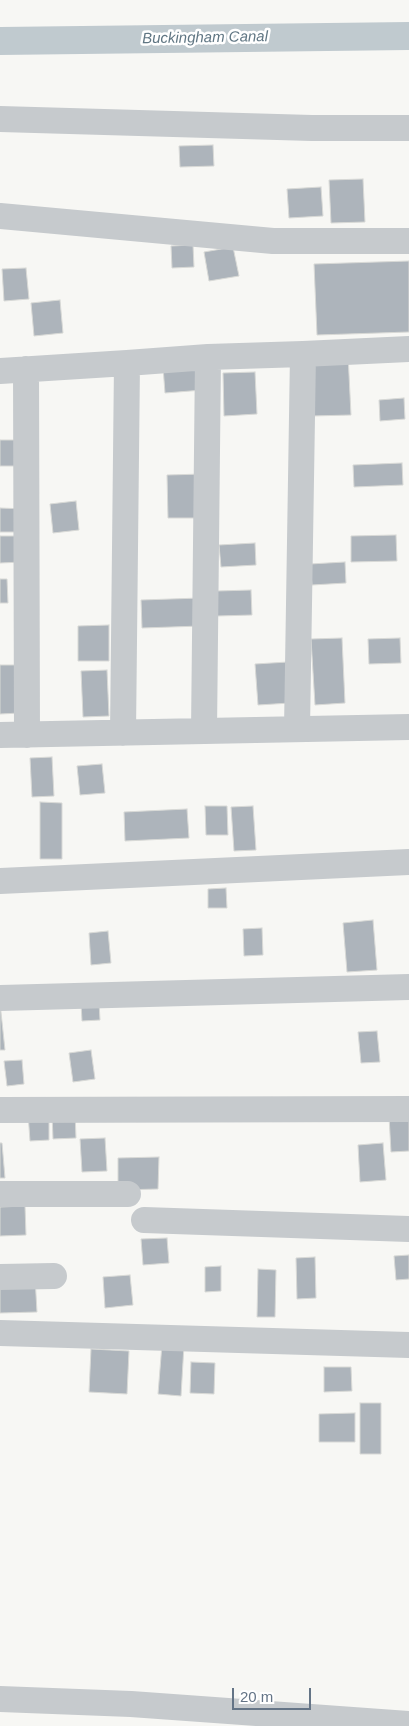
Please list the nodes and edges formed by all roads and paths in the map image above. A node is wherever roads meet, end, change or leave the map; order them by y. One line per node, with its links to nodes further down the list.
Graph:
1 (0, 119): 2 (street)
2 (409, 128)
3 (0, 216): 4 (street)
4 (409, 241)
5 (409, 348): 6 (street)
6 (303, 354): 7 (street); 12 (street)
7 (208, 357): 8 (street); 13 (street)
8 (127, 364): 9 (street); 14 (street)
9 (26, 369): 10 (street); 15 (street)
10 (0, 370)
11 (409, 727): 12 (street)
12 (297, 729): 13 (street)
13 (204, 731): 14 (street)
14 (123, 733): 15 (street)
15 (27, 734): 16 (street)
16 (0, 735)
17 (409, 862): 18 (street)
18 (0, 880)
19 (409, 987): 20 (street)
20 (0, 998)
21 (409, 1109): 22 (street)
22 (0, 1110)
23 (0, 1194): 24 (street)
24 (128, 1194)
25 (144, 1220): 26 (street)
26 (409, 1229)
27 (54, 1276): 28 (street)
28 (0, 1277)
29 (0, 1333): 30 (street)
30 (409, 1345)
31 (0, 1700): 32 (street)
32 (131, 1715): 33 (street)
33 (409, 1724)

